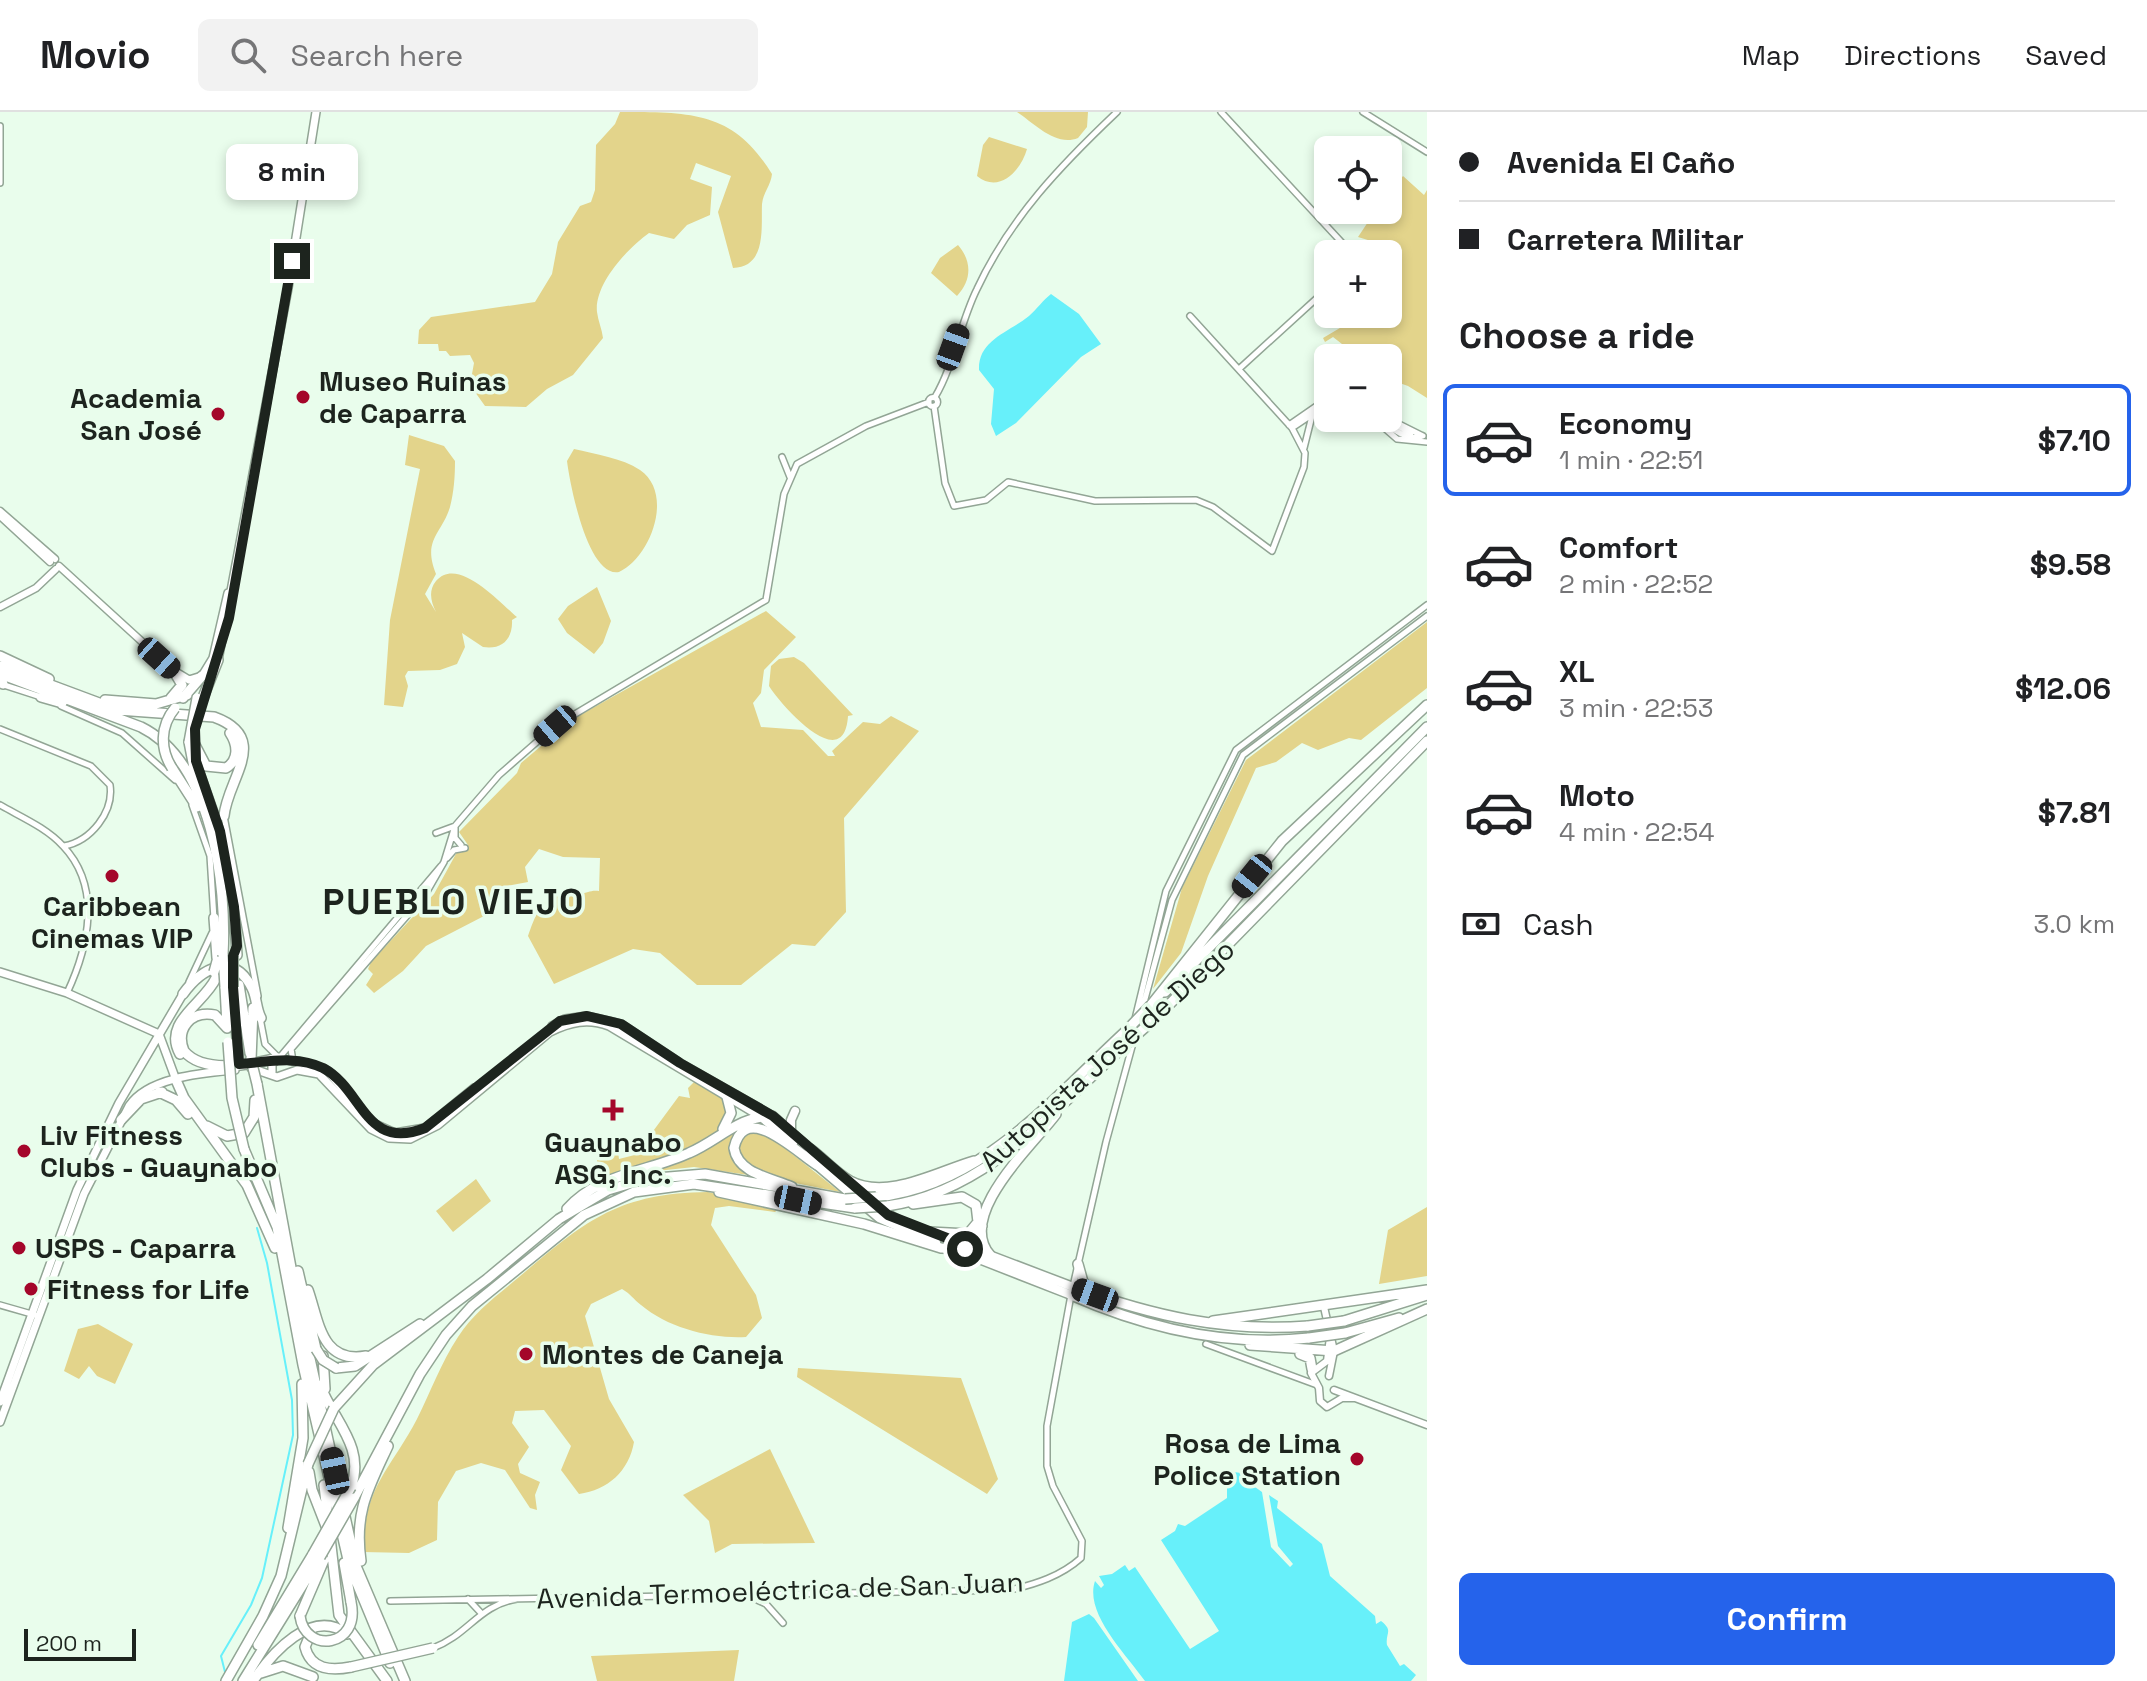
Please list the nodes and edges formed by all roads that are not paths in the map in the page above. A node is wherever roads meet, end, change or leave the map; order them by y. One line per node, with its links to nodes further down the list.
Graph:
1 (316, 112): 27 (main road)
2 (1117, 112): 12 (street)
3 (1221, 112): 8 (street)
4 (1363, 112): 6 (street)
5 (0, 126): 7 (street)
6 (1427, 152)
7 (0, 183)
8 (1339, 240)
9 (1314, 301): 11 (street)
10 (1190, 316): 11 (street)
11 (1239, 369): 15 (street)
12 (932, 400): 19 (street); 21 (street)
13 (1314, 410): 15 (street)
14 (1314, 412): 15 (street); 19 (street)
15 (1291, 426): 19 (street)
16 (1389, 432): 18 (street)
17 (1402, 432): 18 (street)
18 (1426, 438)
19 (1304, 449)
20 (782, 457): 21 (street)
21 (790, 478): 47 (street)
22 (0, 514): 23 (main road)
23 (54, 564): 24 (main road); 29 (main road)
24 (0, 605)
25 (1427, 605): 66 (street)
26 (1427, 616): 66 (street)
27 (216, 659): 30 (main road); 34 (highway)
28 (1, 660): 31 (highway); 32 (highway)
29 (173, 670): 30 (main road); 35 (highway)
30 (202, 676): 34 (highway)
31 (4, 679): 32 (highway); 33 (street); 37 (highway)
32 (71, 693): 35 (highway); 38 (highway)
33 (41, 697): 39 (highway); 53 (street)
34 (195, 698): 35 (highway); 44 (highway, bridge); 53 (highway, bridge)
35 (156, 704)
36 (1427, 705): 61 (highway, Autopista José de Diego)
37 (111, 715): 38 (highway); 39 (highway)
38 (201, 719): 42 (highway); 44 (highway)
39 (134, 724): 56 (highway)
40 (1427, 727): 61 (highway, Autopista José de Diego)
41 (0, 729): 50 (street)
42 (239, 737): 46 (highway); 48 (highway)
43 (1427, 741): 73 (highway, Autopista José de Diego, bridge)
44 (192, 743): 48 (highway); 56 (highway)
45 (0, 805): 51 (street)
46 (224, 816): 58 (street)
47 (455, 826): 49 (street); 54 (street); 54 (street)
48 (220, 831): 56 (highway)
49 (436, 833)
50 (75, 844): 51 (street); 52 (street)
51 (63, 846): 52 (street)
52 (70, 854): 59 (street)
53 (210, 856): 55 (street)
54 (444, 862): 65 (street); 67 (street)
55 (214, 918): 56 (highway); 60 (street)
56 (229, 955): 58 (highway, bridge); 69 (highway, bridge)
57 (0, 972): 59 (main road)
58 (238, 984): 60 (highway); 62 (highway); 63 (highway); 68 (highway); 76 (highway, bridge)
59 (67, 993): 64 (main road)
60 (183, 994): 64 (main road)
61 (1151, 1005): 85 (highway, Autopista José de Diego, bridge)
62 (261, 1018): 65 (street)
63 (227, 1028): 68 (highway); 99 (highway, bridge)
64 (159, 1034): 71 (main road); 106 (main road)
65 (279, 1058): 67 (main road); 68 (highway); 70 (main road)
66 (1128, 1059): 98 (street)
67 (293, 1062): 79 (main road)
68 (239, 1064)
69 (226, 1071): 70 (main road); 71 (main road)
70 (272, 1075): 74 (main road)
71 (176, 1080): 75 (highway); 81 (main road)
72 (159, 1092): 75 (highway); 81 (highway); 87 (highway)
73 (1071, 1095): 90 (highway, Autopista José de Diego); 92 (highway)
74 (727, 1097): 80 (main road); 83 (highway)
75 (184, 1098): 77 (highway)
76 (258, 1108): 77 (highway); 94 (highway)
77 (193, 1111): 87 (highway)
78 (795, 1111): 82 (highway)
79 (773, 1116): 80 (highway); 82 (highway)
80 (761, 1117): 83 (highway); 86 (highway)
81 (121, 1120): 106 (main road)
82 (792, 1133): 84 (highway)
83 (715, 1137): 91 (highway)
84 (810, 1149): 85 (highway); 93 (highway)
85 (985, 1158): 89 (highway, Autopista José de Diego, bridge)
86 (817, 1165): 89 (highway); 96 (highway)
87 (237, 1170): 99 (highway)
88 (680, 1185): 90 (highway, Autopista José de Diego, bridge); 96 (highway); 115 (highway, Autopista José de Diego)
89 (802, 1192): 91 (highway, Autopista José de Diego)
90 (901, 1204): 93 (highway)
91 (559, 1219): 107 (highway, Autopista José de Diego)
92 (982, 1226): 95 (highway); 97 (highway)
93 (930, 1232): 95 (highway)
94 (287, 1238): 112 (highway, bridge); 120 (highway); 132 (highway)
95 (970, 1247): 96 (highway); 97 (highway)
96 (949, 1248): 100 (highway)
97 (990, 1255): 100 (highway)
98 (1078, 1264): 100 (street); 102 (highway)
99 (288, 1288): 113 (highway)
100 (1072, 1291): 102 (highway); 109 (highway); 133 (street, Avenida Termoeléctrica de San Juan)
101 (1427, 1293): 104 (highway); 108 (highway, bridge)
102 (1095, 1295): 108 (highway)
103 (0, 1305): 106 (street)
104 (1324, 1307): 108 (highway); 111 (main road)
105 (1427, 1309): 109 (highway, bridge); 111 (highway)
106 (36, 1315): 123 (main road); 124 (main road)
107 (438, 1317): 112 (highway); 127 (highway, Autopista José de Diego, bridge)
108 (1192, 1323)
109 (1209, 1340): 110 (highway); 117 (street)
110 (1278, 1349): 111 (highway); 114 (highway)
111 (1331, 1352): 114 (main road); 116 (main road)
112 (373, 1355): 120 (highway)
113 (303, 1365): 126 (highway); 130 (highway)
114 (1315, 1369): 116 (main road); 117 (street); 118 (main road)
115 (420, 1374): 131 (highway, Autopista José de Diego, bridge); 132 (highway)
116 (1329, 1376): 119 (main road)
117 (1294, 1377): 118 (street)
118 (1317, 1385): 122 (main road)
119 (1334, 1390): 121 (main road); 122 (main road)
120 (324, 1397): 131 (highway, bridge)
121 (1355, 1398): 122 (main road); 125 (main road)
122 (1337, 1400)
123 (0, 1402)
124 (0, 1422)
125 (1427, 1425)
126 (323, 1456): 128 (highway); 129 (highway)
127 (308, 1464): 128 (highway); 130 (highway, Autopista José de Diego)
128 (332, 1540): 140 (highway)
129 (345, 1548): 131 (highway, bridge); 146 (highway)
130 (288, 1552): 145 (highway, Autopista José de Diego)
131 (319, 1557): 144 (highway, Autopista José de Diego)
132 (364, 1588): 146 (highway)
133 (742, 1594): 134 (street, Avenida Termoeléctrica de San Juan); 138 (street)
134 (526, 1597): 135 (street, Avenida Termoeléctrica de San Juan); 137 (street)
135 (468, 1599): 136 (street, Avenida Termoeléctrica de San Juan); 137 (street)
136 (390, 1601)
137 (481, 1613): 142 (street)
138 (783, 1623)
139 (330, 1625): 140 (highway); 141 (highway); 142 (highway, bridge)
140 (355, 1641): 143 (highway)
141 (289, 1643): 144 (highway); 144 (highway)
142 (433, 1648)
143 (383, 1678)
144 (248, 1680)
145 (226, 1681)
146 (402, 1681)

